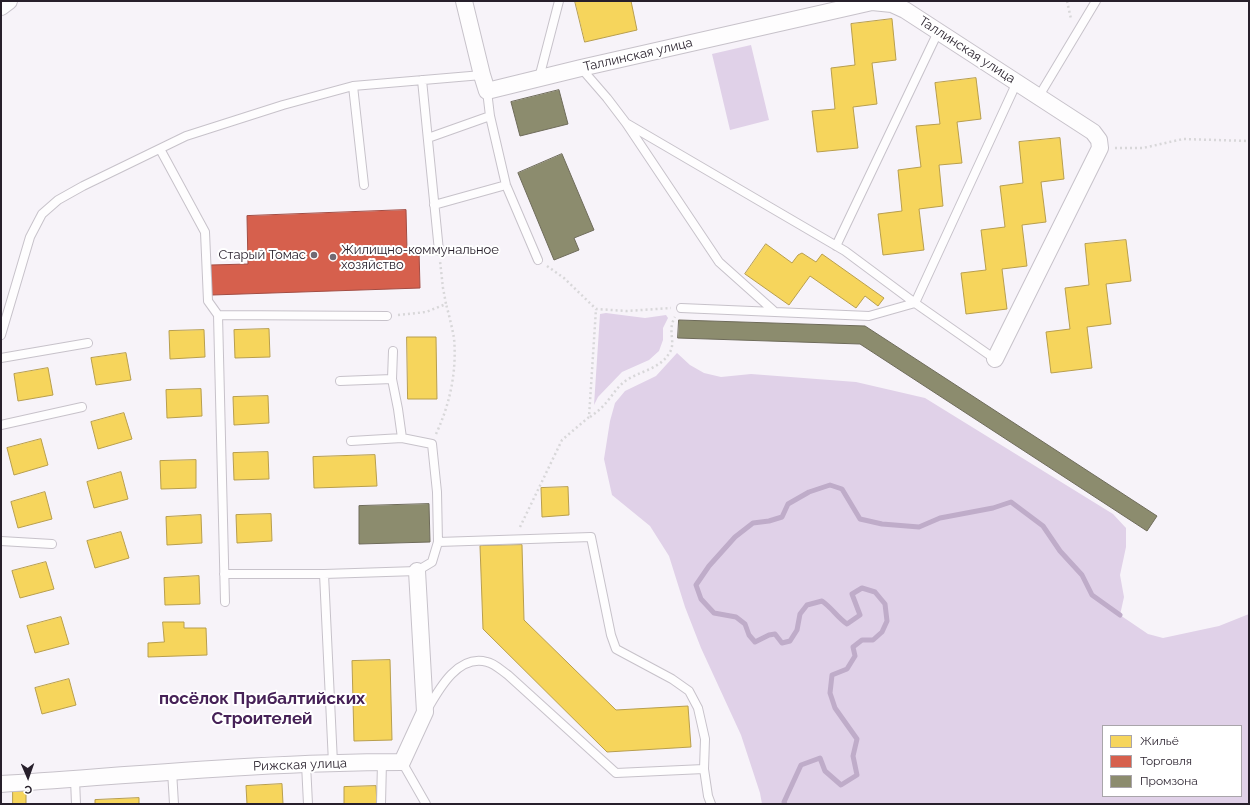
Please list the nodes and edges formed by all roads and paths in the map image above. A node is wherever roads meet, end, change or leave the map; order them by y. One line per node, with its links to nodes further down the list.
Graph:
1 (9, 1): 5 (street)
2 (464, 1): 8 (street)
3 (559, 1): 9 (lane)
4 (1096, 1): 14 (lane)
5 (1, 7)
6 (938, 32): 7 (street, Таллинская улица); 11 (street, Таллинская улица); 24 (lane)
7 (581, 68): 9 (street, Таллинская улица); 16 (lane)
8 (482, 75): 10 (lane); 13 (street)
9 (539, 78): 13 (street, Таллинская улица)
10 (422, 80): 12 (lane); 17 (lane)
11 (1017, 82): 14 (street, Таллинская улица); 27 (lane)
12 (353, 86): 20 (lane); 21 (lane)
13 (487, 91): 15 (lane)
14 (1039, 96): 19 (street, Таллинская улица)
15 (490, 116): 17 (lane); 22 (lane)
16 (626, 123): 24 (lane); 31 (lane)
17 (428, 138): 23 (lane)
18 (1249, 141): 19 (path)
19 (1100, 148): 38 (street)
20 (160, 149): 32 (lane); 34 (lane)
21 (364, 185)
22 (506, 185): 23 (lane); 26 (lane)
23 (434, 205): 25 (lane)
24 (836, 246): 27 (lane)
25 (439, 251): 28 (path)
26 (538, 260): 30 (path)
27 (915, 303): 31 (lane); 38 (lane)
28 (446, 304): 33 (path); 46 (path)
29 (681, 308): 30 (path); 31 (lane); 42 (path)
30 (596, 309): 42 (path)
31 (775, 312)
32 (218, 315): 33 (lane); 52 (lane)
33 (388, 316)
34 (1, 335)
35 (88, 343): 37 (lane)
36 (393, 351): 39 (lane)
37 (1, 358)
38 (996, 359)
39 (392, 379): 40 (lane); 44 (lane)
40 (340, 381)
41 (82, 407): 43 (lane)
42 (590, 417): 47 (path)
43 (1, 425)
44 (402, 438): 45 (lane); 46 (lane)
45 (351, 441)
46 (432, 444): 49 (lane)
47 (514, 539): 49 (lane); 60 (lane)
48 (1, 541): 50 (lane)
49 (438, 542): 51 (lane)
50 (52, 544)
51 (417, 570): 53 (lane); 55 (street)
52 (224, 574): 53 (lane); 54 (lane)
53 (324, 574): 58 (lane)
54 (225, 602)
55 (425, 712): 57 (street); 60 (lane)
56 (382, 762): 57 (street, Рижская улица); 58 (street, Рижская улица); 67 (lane)
57 (402, 762): 68 (lane)
58 (332, 763): 59 (street, Рижская улица)
59 (306, 764): 61 (street, Рижская улица); 66 (lane)
60 (704, 769): 69 (lane)
61 (172, 771): 62 (street, Рижская улица); 65 (lane)
62 (75, 779): 63 (street, Рижская улица); 64 (lane)
63 (1, 784)
64 (76, 804)
65 (174, 804)
66 (308, 804)
67 (381, 804)
68 (426, 804)
69 (711, 804)

